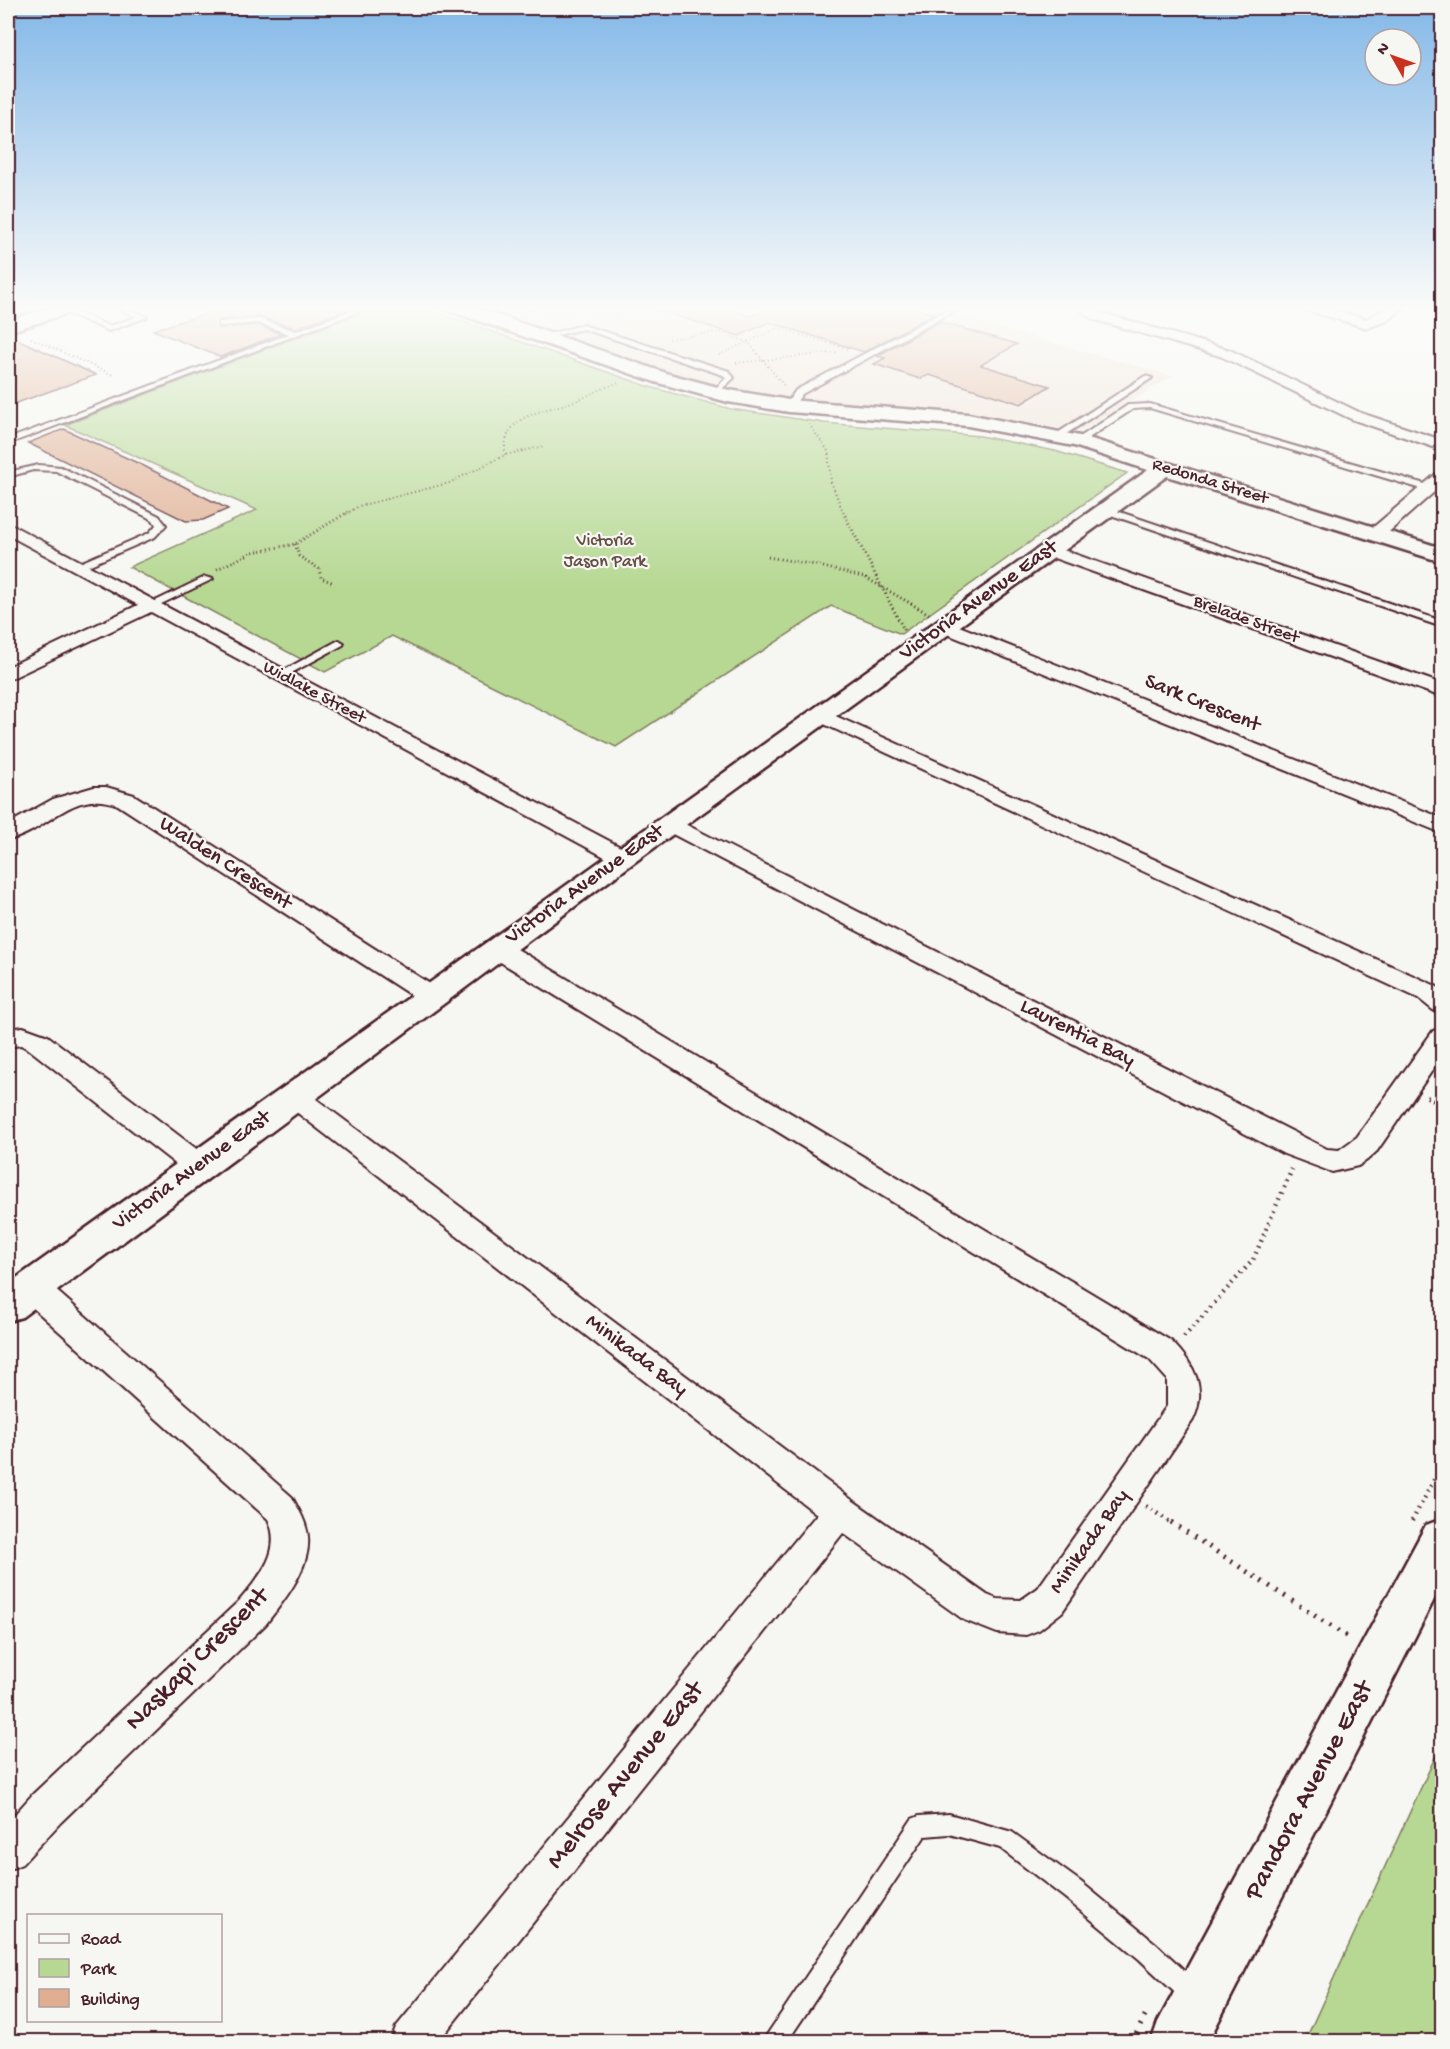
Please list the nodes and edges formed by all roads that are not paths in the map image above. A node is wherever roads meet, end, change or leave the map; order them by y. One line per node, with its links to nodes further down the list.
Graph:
1 (118, 401): 7 (lane)
2 (803, 401): 5 (street, Redonda Street)
3 (1113, 401): 5 (lane)
4 (1324, 401): 8 (street)
5 (1057, 436): 6 (street, Redonda Street)
6 (1078, 441): 9 (street, Redonda Street); 12 (lane)
7 (8, 442)
8 (1443, 445)
9 (1164, 468): 13 (street, Victoria Avenue East); 15 (street, Redonda Street)
10 (8, 475): 18 (lane)
11 (1443, 477): 12 (street)
12 (1436, 490): 15 (street)
13 (1105, 510): 16 (street, Victoria Avenue East); 22 (lane)
14 (8, 528): 18 (street, Widlake Street)
15 (1376, 534): 17 (street, Redonda Street)
16 (1049, 550): 21 (street, Victoria Avenue East); 26 (street, Brelade Street)
17 (1443, 555)
18 (78, 567): 20 (street, Widlake Street)
19 (208, 579): 20 (lane)
20 (150, 606): 24 (street); 25 (street, Widlake Street)
21 (938, 620): 27 (street, Victoria Avenue East); 29 (street, Sark Crescent)
22 (1443, 624)
23 (339, 643): 25 (lane)
24 (8, 674)
25 (280, 675): 31 (street, Widlake Street)
26 (1443, 691)
27 (820, 715): 28 (street, Victoria Avenue East); 34 (street)
28 (669, 823): 31 (street, Victoria Avenue East); 35 (street, Laurentia Bay)
29 (1443, 826)
30 (8, 833): 33 (street, Walden Crescent)
31 (622, 857): 32 (street, Victoria Avenue East)
32 (498, 949): 33 (street, Victoria Avenue East); 40 (street, Minikada Bay)
33 (432, 997): 37 (street, Victoria Avenue East)
34 (1443, 1004)
35 (1443, 1037)
36 (8, 1038): 38 (street)
37 (295, 1097): 38 (street, Victoria Avenue East); 40 (street, Minikada Bay)
38 (197, 1165): 39 (street, Victoria Avenue East)
39 (20, 1297): 42 (street, Naskapi Crescent)
40 (840, 1511): 44 (street, Melrose Avenue East)
41 (1443, 1540): 43 (street, Pandora Avenue East)
42 (8, 1850)
43 (1188, 2021): 45 (lane)
44 (411, 2042)
45 (773, 2042)

